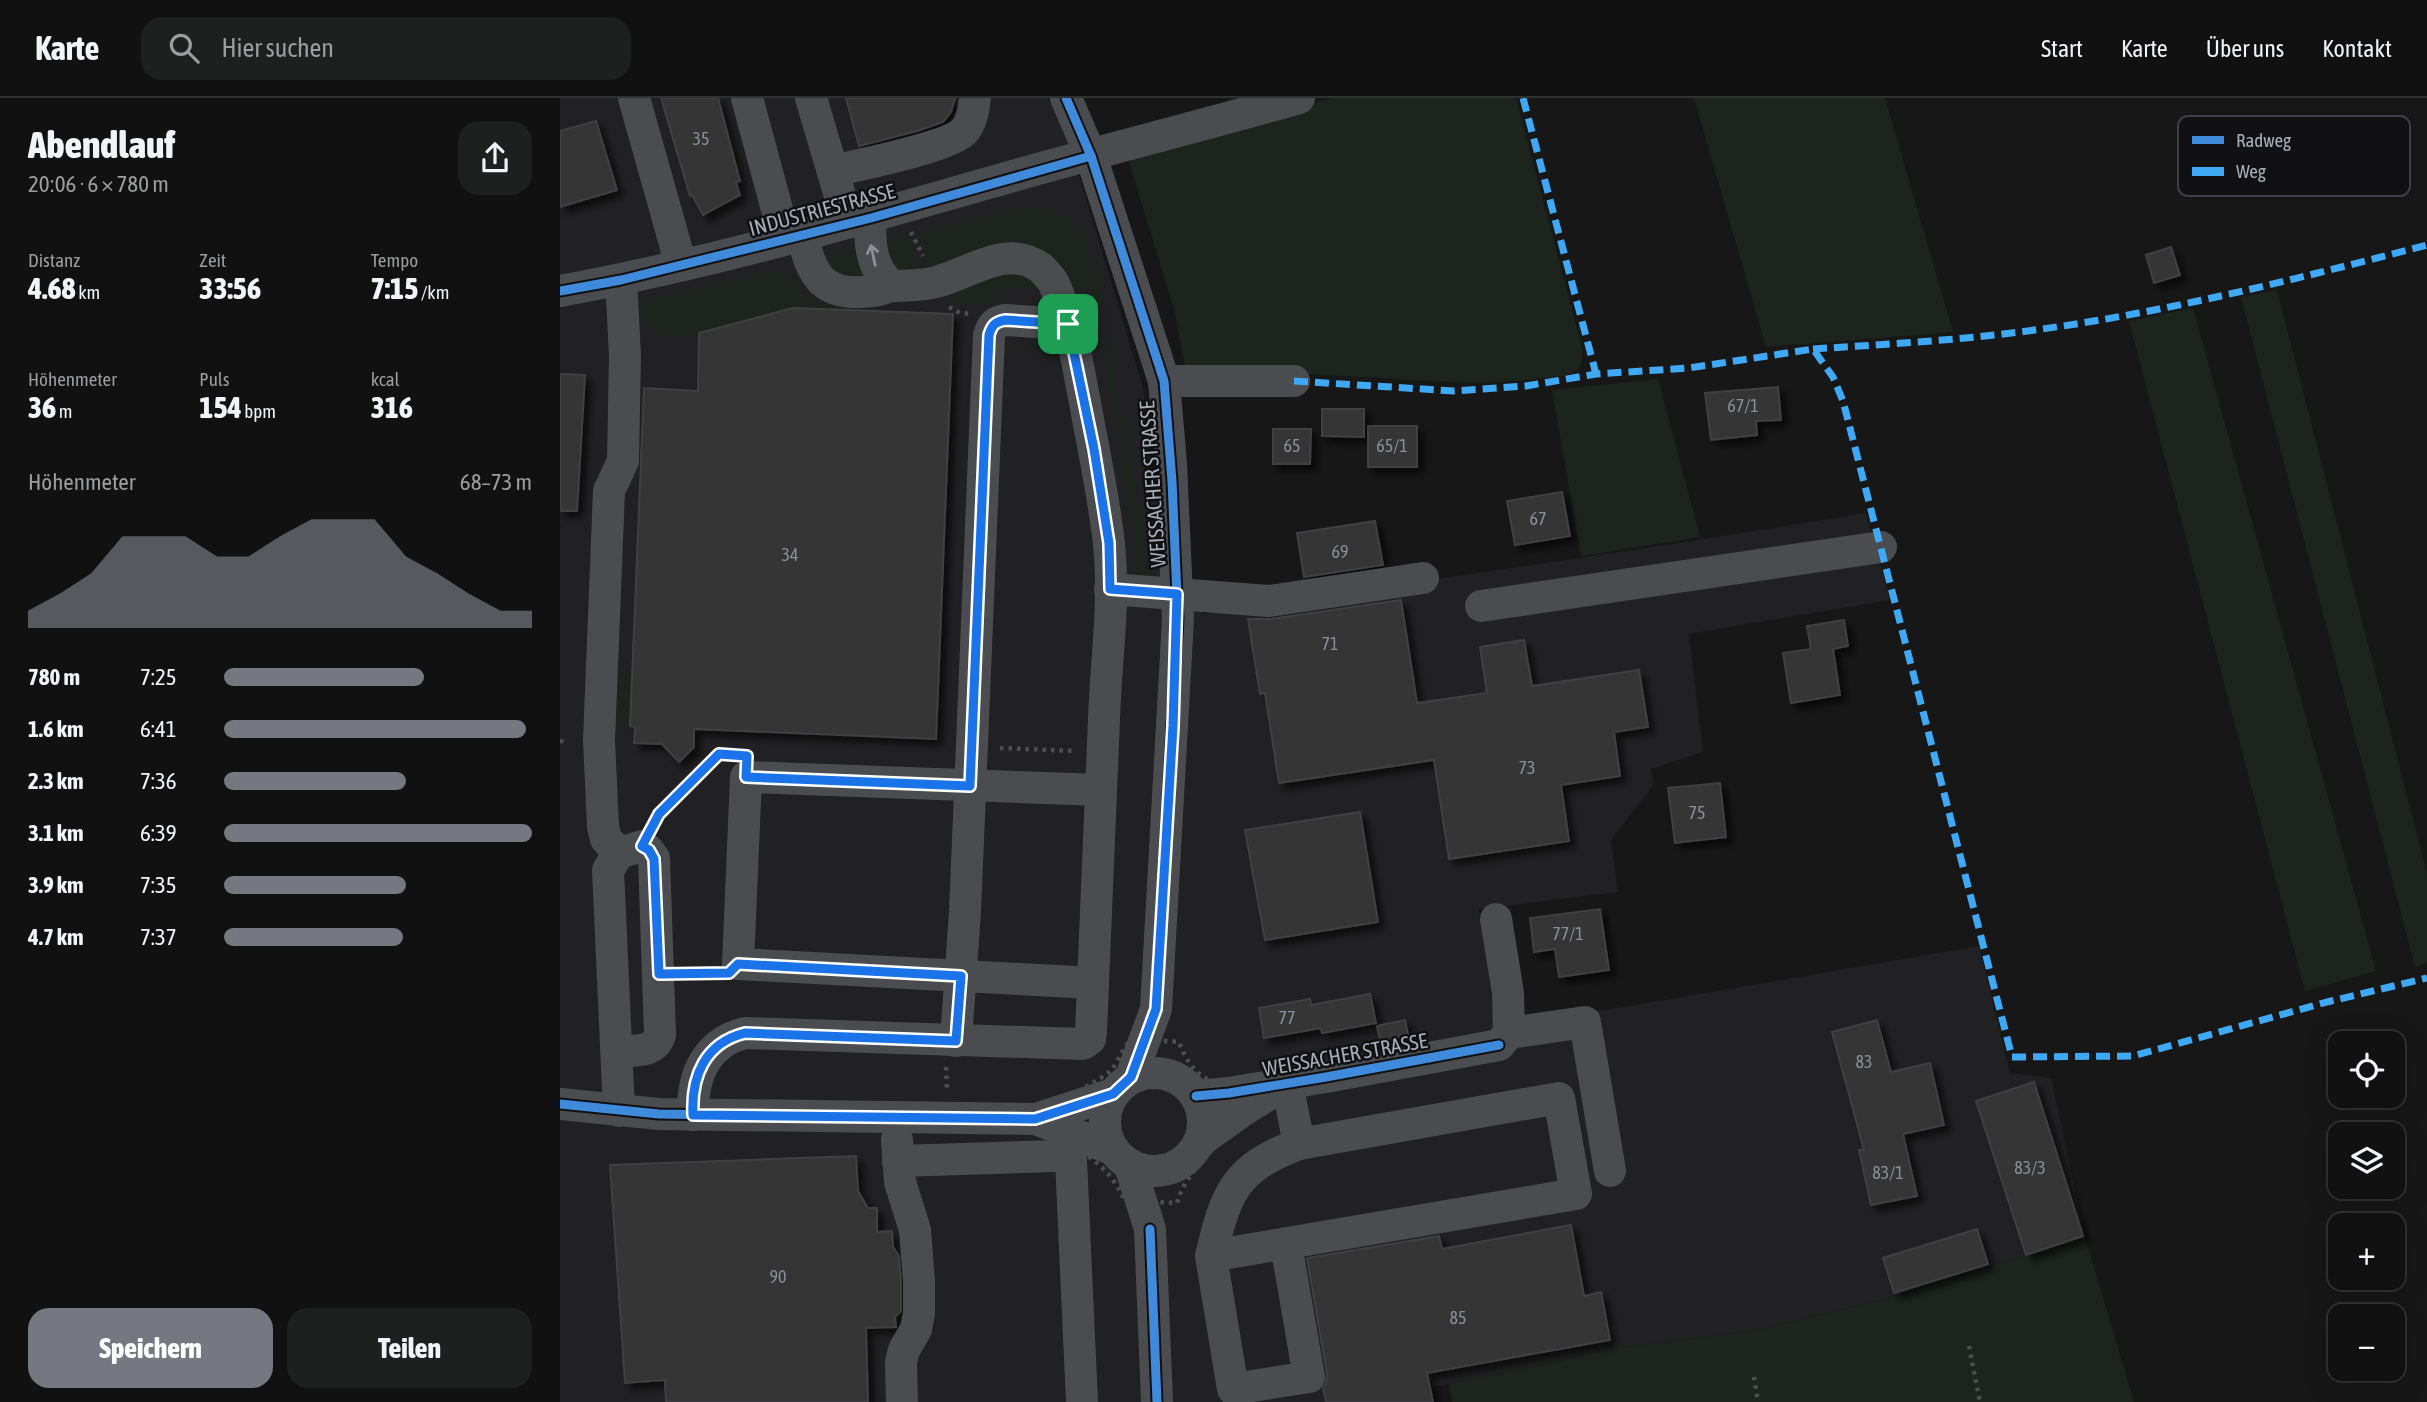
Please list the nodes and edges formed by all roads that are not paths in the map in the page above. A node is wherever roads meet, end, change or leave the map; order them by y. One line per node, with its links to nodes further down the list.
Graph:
1 (634, 98): 11 (street)
2 (747, 98): 10 (street)
3 (811, 98): 8 (street)
4 (975, 98): 8 (street)
5 (1066, 98): 7 (street, WEISSACHER STRASSE)
6 (1299, 98): 7 (street, INDUSTRIESTRASSE)
7 (1091, 156): 9 (street, INDUSTRIESTRASSE); 16 (street, WEISSACHER STRASSE)
8 (833, 172): 9 (street)
9 (860, 220): 10 (street, INDUSTRIESTRASSE); 13 (street, one-way to 9)
10 (794, 236): 11 (street, INDUSTRIESTRASSE); 13 (street)
11 (681, 265): 12 (street, INDUSTRIESTRASSE)
12 (621, 280): 14 (street, INDUSTRIESTRASSE); 25 (street)
13 (892, 286): 15 (street)
14 (560, 291)
15 (1068, 324): 20 (street); 23 (street)
16 (1164, 381): 17 (street); 21 (street, WEISSACHER STRASSE)
17 (1294, 381)
18 (1881, 547): 22 (street)
19 (1423, 578): 21 (street)
20 (1110, 589): 21 (street); 24 (street)
21 (1177, 594): 30 (street, WEISSACHER STRASSE)
22 (1481, 606)
23 (970, 786): 24 (street); 27 (street); 27 (street)
24 (1101, 790): 28 (street)
25 (630, 850): 32 (street); 32 (street)
26 (1496, 919): 29 (street)
27 (961, 976): 28 (street); 31 (street)
28 (1093, 982): 31 (street)
29 (1504, 1039): 33 (street, WEISSACHER STRASSE); 45 (street, WEISSACHER STRASSE)
30 (1156, 1040): 34 (street, WEISSACHER STRASSE); 35 (street, WEISSACHER STRASSE)
31 (956, 1041): 38 (street)
32 (617, 1051): 37 (street)
33 (1287, 1083): 35 (street, WEISSACHER STRASSE); 41 (street)
34 (1122, 1085): 35 (street); 40 (street); 42 (street, WEISSACHER STRASSE)
35 (1209, 1096): 44 (street, WEISSACHER STRASSE)
36 (560, 1104): 37 (street)
37 (619, 1111): 38 (street)
38 (693, 1115): 39 (street)
39 (897, 1118): 40 (street); 43 (street)
40 (1074, 1120): 42 (street)
41 (1298, 1144): 47 (street); 48 (street)
42 (1121, 1157): 44 (street); 46 (street, WEISSACHER STRASSE)
43 (898, 1161): 49 (street); 50 (street)
44 (1177, 1166): 46 (street, WEISSACHER STRASSE)
45 (1609, 1171)
46 (1151, 1211): 51 (street, WEISSACHER STRASSE)
47 (1286, 1244): 48 (street); 48 (street)
48 (1211, 1256)
49 (902, 1402)
50 (1082, 1402)
51 (1157, 1402)

